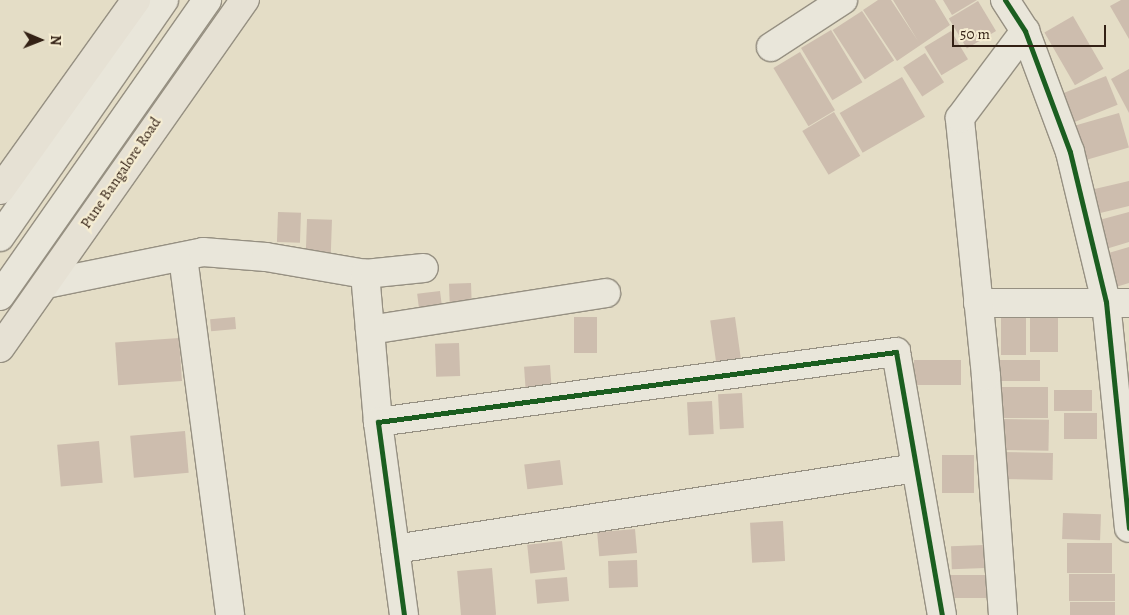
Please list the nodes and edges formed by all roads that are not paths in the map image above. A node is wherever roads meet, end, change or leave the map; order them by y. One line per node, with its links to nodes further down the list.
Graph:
1 (136, 0): 9 (main road)
2 (164, 0): 10 (street)
3 (207, 0): 16 (street)
4 (244, 0): 14 (main road, Pune Bangalore Road)
5 (843, 0): 8 (street)
6 (1005, 0): 7 (street)
7 (1025, 32): 17 (street); 18 (street)
8 (771, 48)
9 (0, 190)
10 (0, 237)
11 (184, 257): 13 (street); 14 (street); 25 (street)
12 (424, 268): 13 (street)
13 (365, 274): 19 (street)
14 (46, 284): 20 (main road, Pune Bangalore Road)
15 (606, 293): 19 (street)
16 (0, 296)
17 (1117, 302): 18 (street); 23 (street)
18 (978, 303): 28 (street)
19 (370, 330): 21 (street)
20 (0, 348)
21 (378, 422): 22 (street); 24 (street)
22 (916, 468): 24 (street); 27 (street)
23 (1129, 528)
24 (395, 549): 26 (street)
25 (230, 615)
26 (404, 615)
27 (942, 615)
28 (1003, 615)

